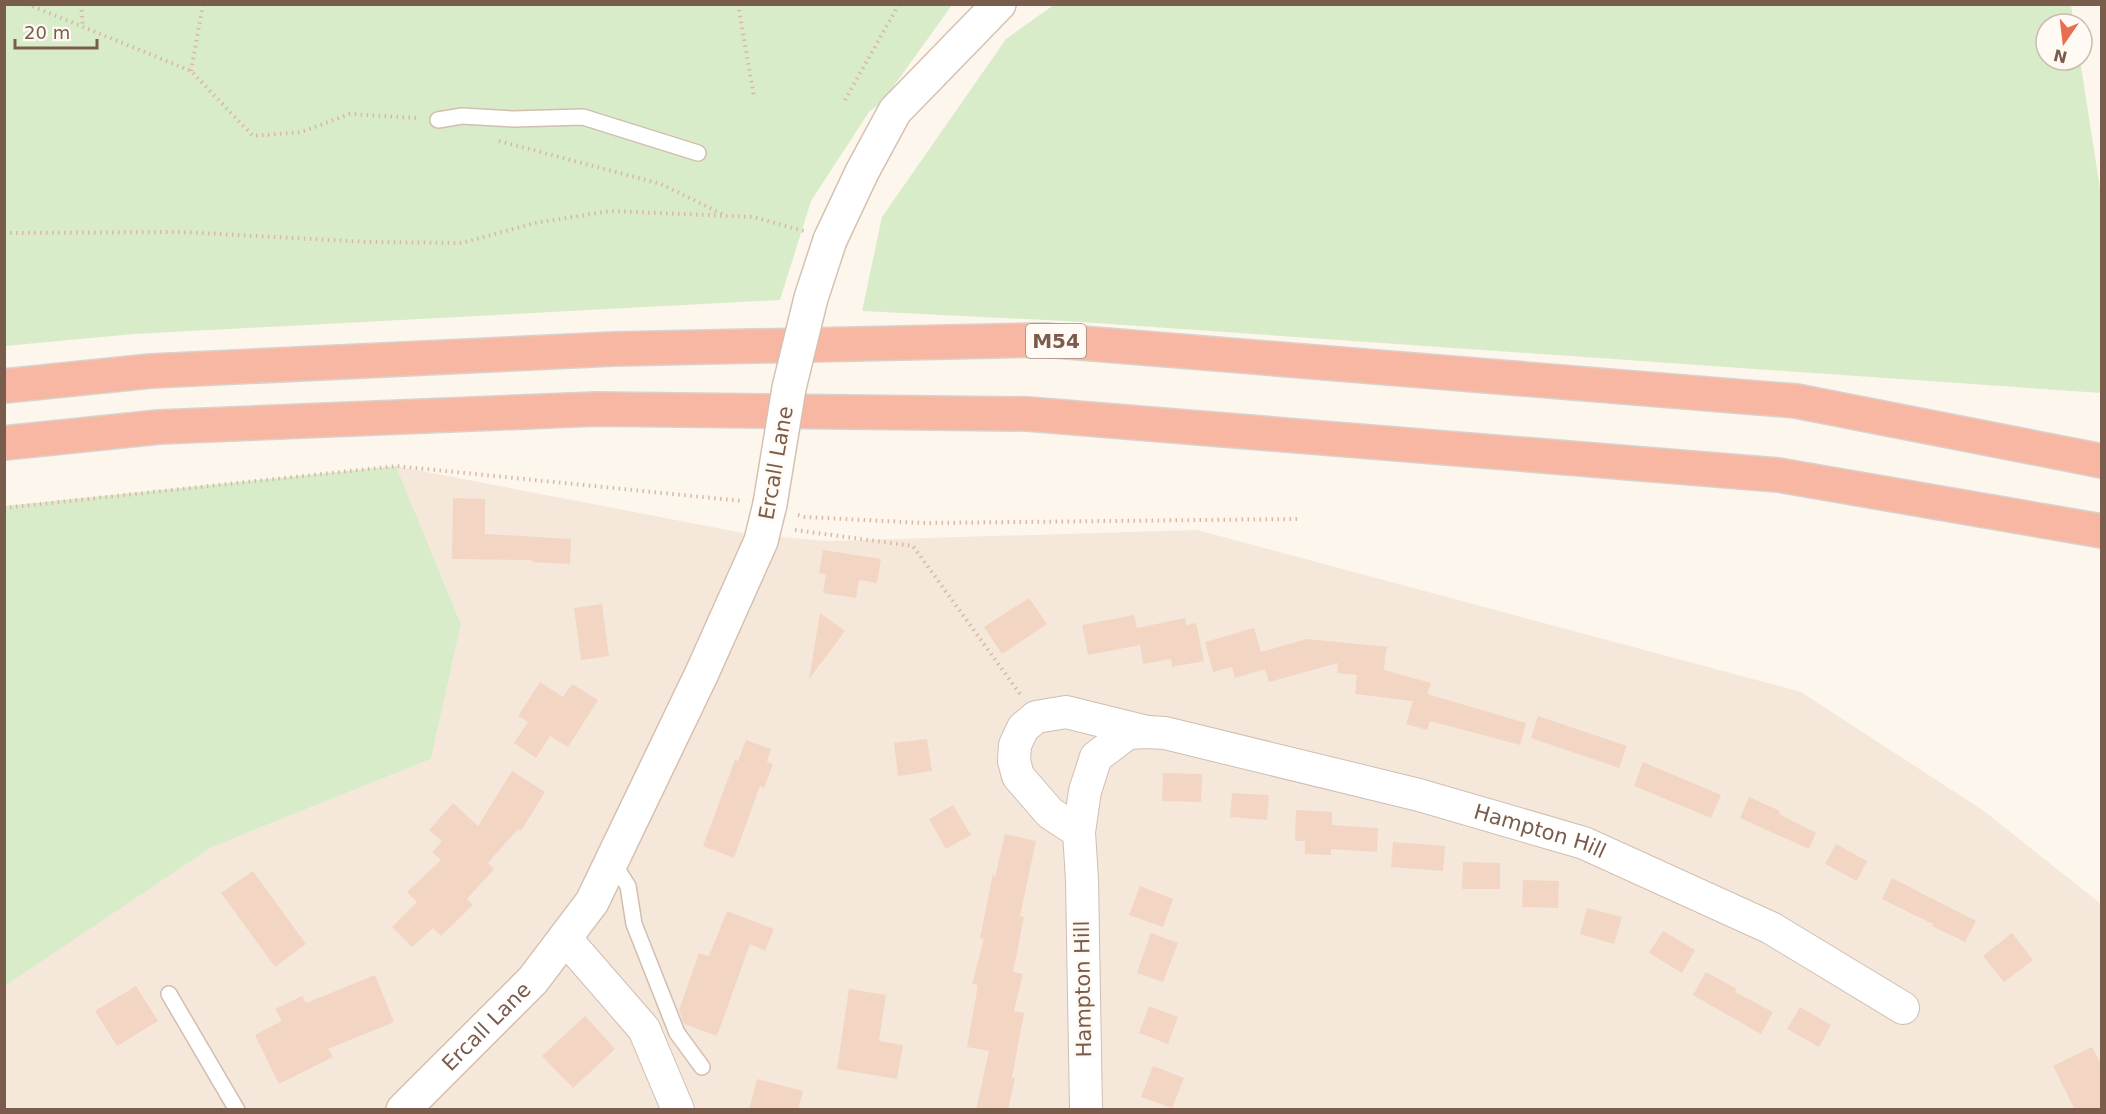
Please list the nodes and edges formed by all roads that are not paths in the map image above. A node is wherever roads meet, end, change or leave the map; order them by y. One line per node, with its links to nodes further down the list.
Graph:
1 (999, 4): 10 (street, Ercall Lane, bridge)
2 (438, 120): 3 (lane)
3 (698, 153)
4 (4, 386): 6 (highway, M54)
5 (4, 444): 7 (highway)
6 (2102, 461)
7 (2102, 531)
8 (1147, 732): 9 (street, Hampton Hill); 9 (street, Hampton Hill); 13 (street, Hampton Hill)
9 (1079, 832): 18 (street, Hampton Hill)
10 (612, 861): 11 (street, Ercall Lane); 14 (lane)
11 (565, 938): 16 (street, Ercall Lane); 17 (street)
12 (170, 994): 15 (lane)
13 (1903, 1008)
14 (702, 1066)
15 (237, 1110)
16 (404, 1110)
17 (678, 1110)
18 (1086, 1110)

